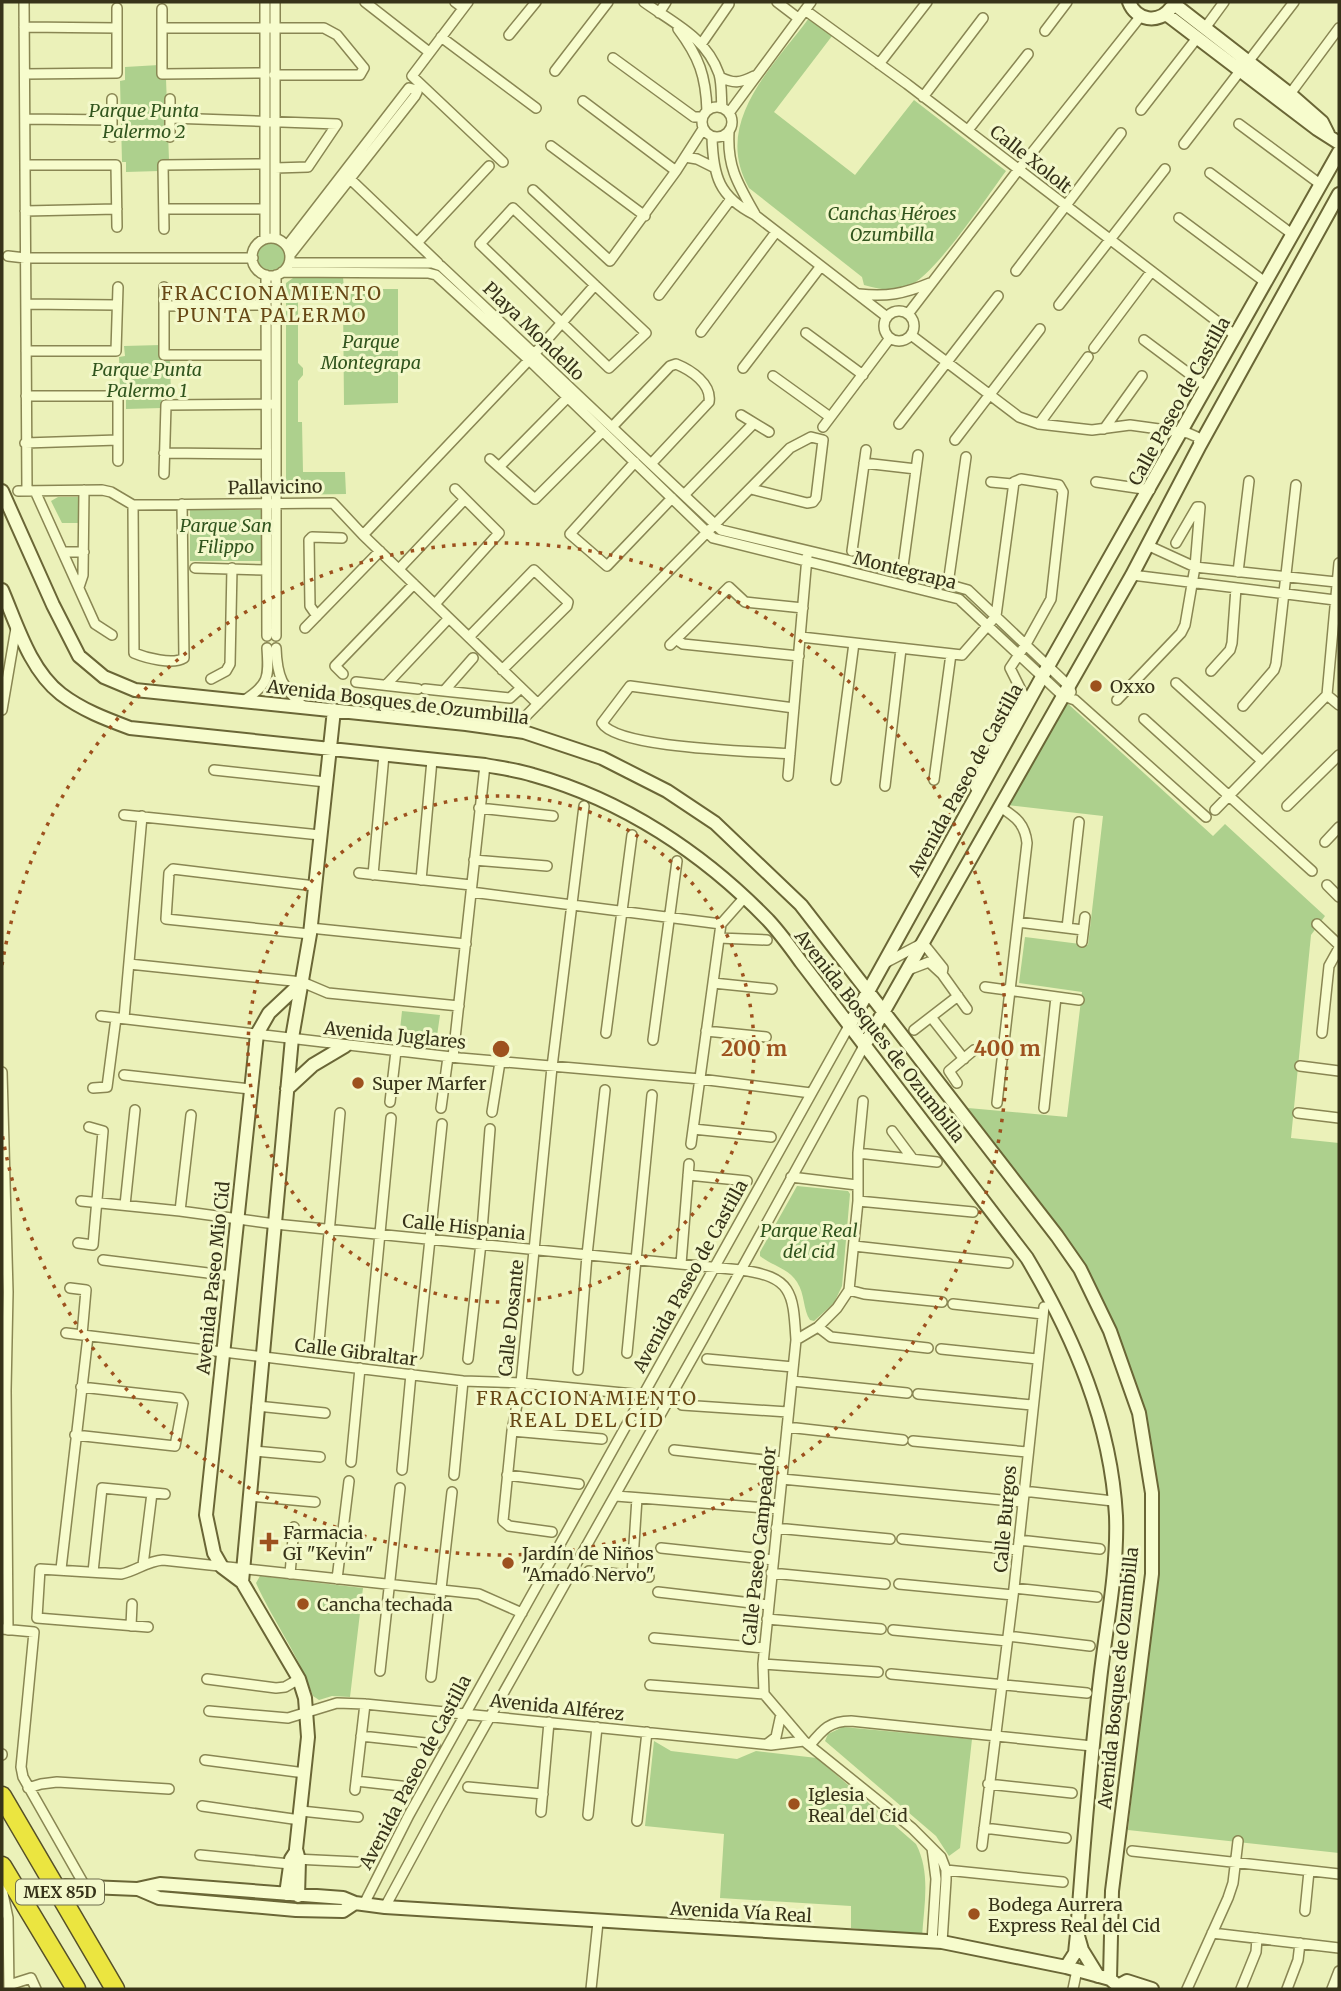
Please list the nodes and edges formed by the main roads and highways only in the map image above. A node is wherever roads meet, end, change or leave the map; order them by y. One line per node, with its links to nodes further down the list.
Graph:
1 (1129, 2): 2 (main road)
2 (1171, 7): 3 (main road)
3 (1244, 66): 4 (main road); 4 (main road)
4 (1328, 134): 5 (main road)
5 (1339, 143)
6 (1339, 152): 7 (main road, Calle Paseo de Castilla)
7 (1334, 166): 11 (main road, Calle Paseo de Castilla)
8 (1339, 194): 16 (main road, Avenida Paseo de Castilla)
9 (2, 491): 12 (main road, Avenida Bosques de Ozumbilla)
10 (3, 594): 13 (main road, Avenida Bosques de Ozumbilla)
11 (1041, 667): 15 (main road, Avenida Paseo de Castilla)
12 (334, 710): 13 (main road); 15 (main road, Avenida Bosques de Ozumbilla)
13 (329, 749): 14 (main road); 17 (main road, Avenida Bosques de Ozumbilla)
14 (302, 982): 20 (main road); 21 (main road, Avenida Paseo Mio Cid)
15 (869, 992): 16 (main road, Avenida Bosques de Ozumbilla); 17 (main road, Avenida Paseo de Castilla)
16 (884, 1011): 18 (main road, Avenida Paseo de Castilla); 30 (main road, Avenida Bosques de Ozumbilla)
17 (849, 1026): 18 (main road, Avenida Bosques de Ozumbilla)
18 (864, 1045): 28 (main road, Avenida Bosques de Ozumbilla)
19 (345, 1046): 20 (main road)
20 (287, 1089): 21 (main road)
21 (242, 1576): 26 (main road)
22 (2, 1796): 32 (highway, MEX 85D)
23 (2, 1866): 31 (highway, MEX 85D)
24 (65, 1886): 25 (main road, Avenida Vía Real)
25 (137, 1889): 26 (main road, Avenida Vía Real); 27 (main road, Avenida Vía Real)
26 (292, 1895): 27 (main road, Avenida Vía Real)
27 (360, 1903): 29 (main road, Avenida Vía Real)
28 (1077, 1934): 29 (main road, Avenida Bosques de Ozumbilla); 30 (main road, Avenida Bosques de Ozumbilla)
29 (1071, 1968): 30 (main road, Avenida Vía Real)
30 (1112, 1983): 33 (main road, Avenida Vía Real)
31 (76, 1989)
32 (116, 1989)
33 (1152, 1989)

